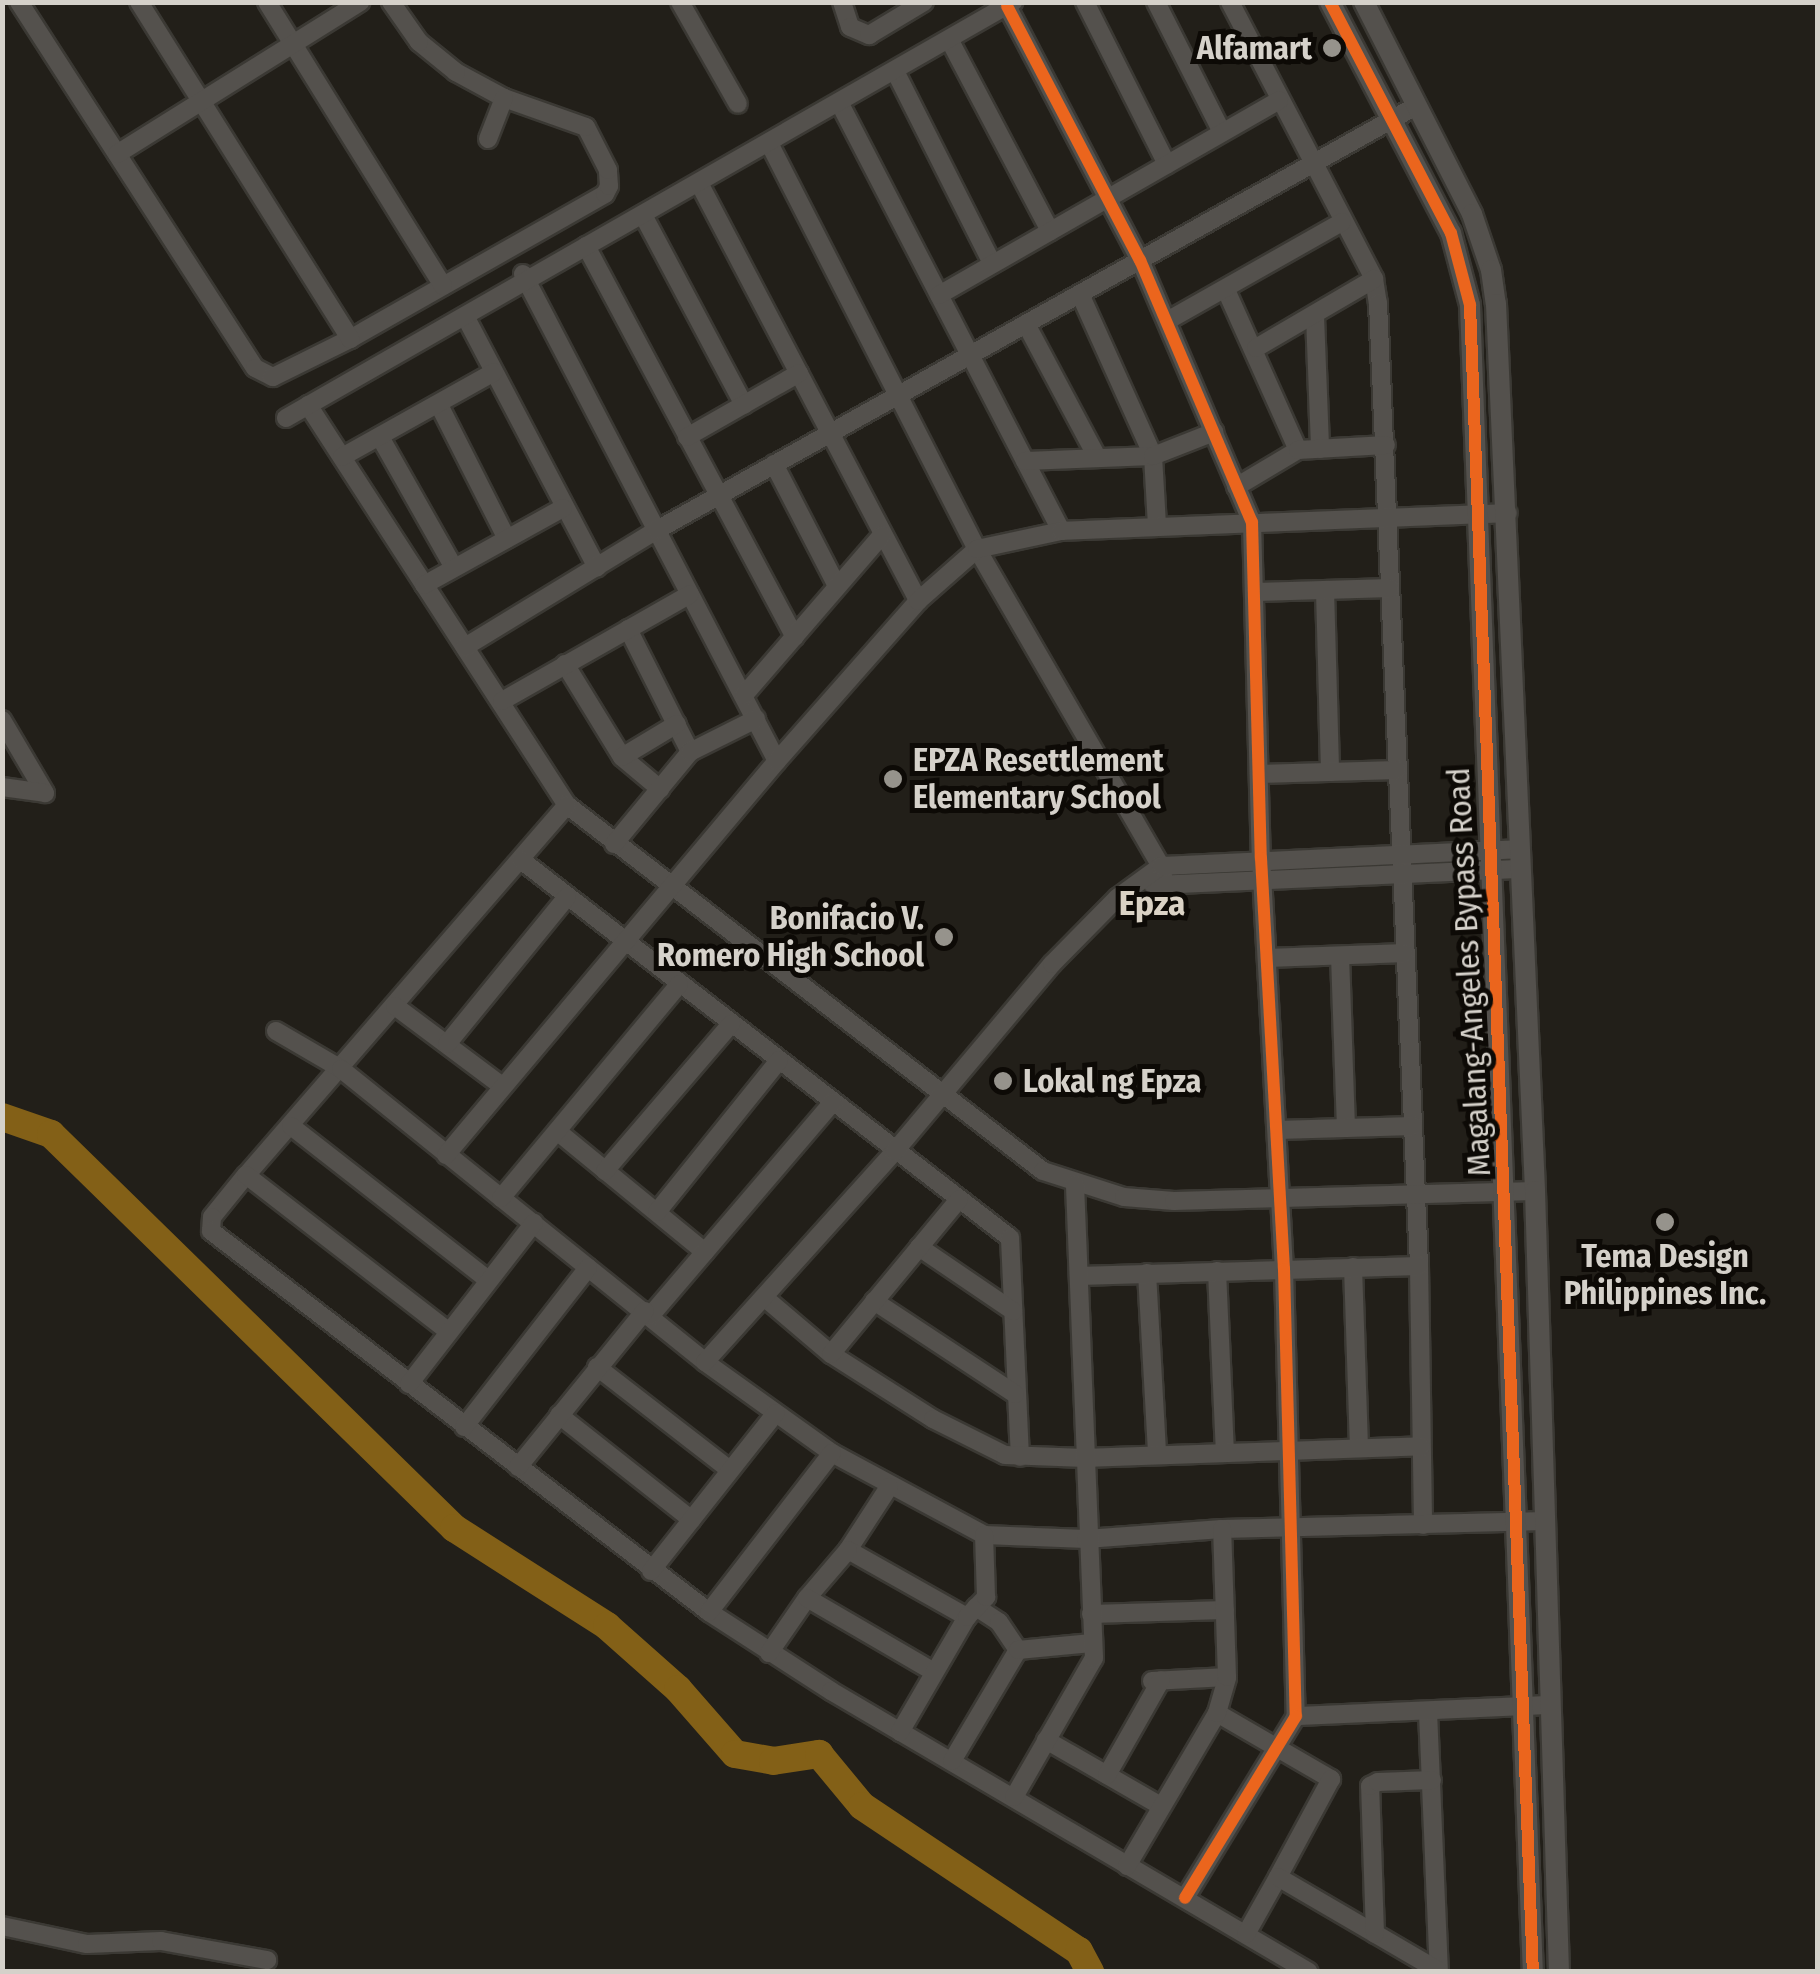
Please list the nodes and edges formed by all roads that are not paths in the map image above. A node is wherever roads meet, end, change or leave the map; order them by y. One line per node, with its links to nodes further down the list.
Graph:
1 (19, 2): 28 (street)
2 (138, 2): 20 (street)
3 (267, 2): 16 (street)
4 (360, 2): 16 (street)
5 (392, 2): 18 (street)
6 (680, 2): 21 (street)
7 (842, 2): 8 (street)
8 (924, 2)
9 (1086, 2): 30 (street)
10 (1156, 2): 25 (street)
11 (1230, 2): 19 (street)
12 (1330, 2): 24 (street, Magalang-Angeles Bypass Road)
13 (1364, 2): 23 (street, Magalang-Angeles Bypass Road)
14 (1010, 4): 15 (street); 32 (street)
15 (950, 41): 17 (street); 35 (street)
16 (293, 46): 20 (street); 41 (street)
17 (896, 73): 22 (street); 38 (street)
18 (504, 98): 26 (street); 41 (street)
19 (1279, 100): 25 (street); 29 (street)
20 (202, 103): 28 (street); 49 (street)
21 (738, 104)
22 (840, 104): 27 (street); 43 (street)
23 (1416, 106): 24 (street); 74 (street, Magalang-Angeles Bypass Road)
24 (1391, 119): 29 (street); 75 (street, Magalang-Angeles Bypass Road)
25 (1222, 132): 30 (street)
26 (488, 139)
27 (769, 143): 31 (street); 54 (street)
28 (117, 154): 49 (street)
29 (1312, 162): 34 (street); 37 (street)
30 (1167, 164): 32 (street)
31 (699, 183): 33 (street); 53 (street)
32 (1108, 198): 35 (street); 37 (street)
33 (643, 214): 36 (street); 56 (street)
34 (1342, 222): 40 (street); 42 (street)
35 (1050, 230): 38 (street)
36 (586, 246): 39 (street); 62 (street)
37 (1140, 260): 44 (street); 47 (street)
38 (992, 263): 43 (street)
39 (524, 277): 45 (street); 79 (street)
40 (1374, 279): 46 (street); 63 (street)
41 (443, 286): 49 (street)
42 (1226, 290): 47 (street); 50 (street)
43 (939, 294): 51 (street)
44 (1080, 294): 48 (street); 66 (street)
45 (465, 316): 52 (street); 57 (street)
46 (1315, 316): 50 (street); 64 (street)
47 (1168, 321): 59 (street)
48 (1026, 324): 51 (street); 68 (street)
49 (350, 340)
50 (1256, 348): 65 (street)
51 (970, 355): 54 (street); 69 (street)
52 (494, 372): 55 (street); 73 (street)
53 (799, 373): 56 (street); 60 (street)
54 (898, 395): 60 (street); 83 (street)
55 (439, 404): 61 (street); 82 (street)
56 (744, 405): 62 (street)
57 (308, 406): 58 (street); 67 (street)
58 (286, 418)
59 (1214, 432): 66 (street); 71 (street)
60 (831, 433): 70 (street); 81 (street)
61 (380, 437): 67 (street); 85 (street)
62 (686, 438): 72 (street)
63 (1386, 446): 64 (street); 76 (street)
64 (1320, 449): 65 (street)
65 (1298, 450): 71 (street)
66 (1152, 456): 68 (street); 78 (street)
67 (342, 457): 86 (street)
68 (1096, 457): 69 (street)
69 (1025, 462): 80 (street)
70 (774, 464): 72 (street); 87 (street)
71 (1236, 487): 77 (street)
72 (717, 497): 79 (street); 94 (street)
73 (563, 508): 82 (street); 84 (street)
74 (1508, 513): 75 (street); 112 (street, Magalang-Angeles Bypass Road)
75 (1477, 514): 76 (street); 114 (street, Magalang-Angeles Bypass Road)
76 (1390, 515): 77 (street); 88 (street)
77 (1252, 522): 78 (street); 90 (street)
78 (1157, 526): 80 (street)
79 (656, 530): 84 (street); 91 (street)
80 (1061, 531): 83 (street)
81 (882, 535): 87 (street); 92 (street)
82 (507, 538): 85 (street)
83 (977, 549): 92 (street); 116 (street)
84 (597, 567): 95 (street)
85 (454, 568): 86 (street)
86 (424, 586): 95 (street)
87 (837, 586): 94 (street)
88 (1390, 588): 89 (street); 105 (street)
89 (1325, 590): 90 (street); 106 (street)
90 (1256, 592): 107 (street)
91 (690, 594): 93 (street); 97 (street)
92 (918, 600): 104 (street)
93 (628, 628): 96 (street); 101 (street)
94 (794, 637): 97 (street)
95 (465, 646): 98 (street)
96 (565, 664): 98 (street); 103 (street)
97 (744, 695): 99 (street)
98 (502, 701): 110 (street)
99 (756, 719): 102 (street); 104 (street)
100 (2, 720): 108 (street)
101 (676, 724): 102 (street); 103 (street)
102 (690, 752): 109 (street)
103 (622, 757): 109 (street)
104 (776, 761): 119 (street)
105 (1397, 770): 106 (street); 115 (street)
106 (1330, 772): 107 (street)
107 (1260, 774): 117 (street)
108 (2, 787)
109 (660, 789): 111 (street)
110 (567, 805): 111 (street); 113 (street)
111 (614, 844): 119 (street)
112 (1520, 859): 114 (street); 146 (street, Magalang-Angeles Bypass Road)
113 (520, 860): 121 (street); 127 (street)
114 (1488, 860): 115 (street); 147 (street, Magalang-Angeles Bypass Road)
115 (1399, 863): 117 (street); 123 (street)
116 (1161, 866): 117 (street); 118 (street); 120 (street)
117 (1262, 868): 120 (street); 125 (street)
118 (1138, 882): 120 (street); 134 (street)
119 (670, 886): 122 (street); 134 (street)
120 (1164, 886)
121 (567, 897): 122 (street); 130 (street)
122 (623, 939): 126 (street); 133 (street)
123 (1404, 952): 124 (street); 137 (street)
124 (1340, 956): 125 (street); 138 (street)
125 (1269, 958): 140 (street)
126 (679, 984): 128 (street); 139 (street)
127 (395, 1006): 130 (street); 132 (street)
128 (732, 1024): 131 (street); 143 (street)
129 (276, 1031): 132 (street)
130 (448, 1044): 133 (street)
131 (779, 1060): 135 (street); 152 (street)
132 (341, 1069): 136 (street); 142 (street)
133 (502, 1086): 142 (street)
134 (943, 1095): 141 (street); 145 (street)
135 (832, 1102): 141 (street); 155 (street)
136 (291, 1126): 144 (street); 163 (street)
137 (1413, 1126): 138 (street); 148 (street)
138 (1346, 1128): 140 (street)
139 (557, 1130): 143 (street); 150 (street)
140 (1278, 1130): 149 (street)
141 (895, 1151): 151 (street); 164 (street)
142 (446, 1155): 150 (street)
143 (605, 1171): 152 (street)
144 (246, 1175): 168 (street); 172 (street)
145 (1075, 1184): 149 (street); 162 (street)
146 (1535, 1191): 147 (street); 189 (street, Magalang-Angeles Bypass Road)
147 (1507, 1194): 148 (street); 190 (street, Magalang-Angeles Bypass Road)
148 (1416, 1196): 149 (street); 156 (street)
149 (1279, 1197): 159 (street)
150 (501, 1198): 153 (street)
151 (959, 1200): 154 (street); 166 (street)
152 (658, 1212): 155 (street)
153 (534, 1223): 157 (street); 163 (street)
154 (919, 1247): 165 (street); 166 (street)
155 (705, 1252): 167 (street)
156 (1420, 1266): 158 (street); 178 (street)
157 (588, 1268): 167 (street); 176 (street)
158 (1353, 1268): 159 (street); 177 (street)
159 (1284, 1270): 160 (street); 179 (street)
160 (1217, 1271): 161 (street); 180 (street)
161 (1148, 1273): 162 (street); 182 (street)
162 (1079, 1276): 184 (street)
163 (488, 1280): 168 (street)
164 (765, 1298): 169 (street); 170 (street)
165 (874, 1301): 169 (street); 173 (street)
166 (1014, 1310): 173 (street)
167 (648, 1313): 170 (street); 171 (street)
168 (448, 1331): 172 (street)
169 (831, 1354): 183 (street)
170 (706, 1362): 174 (street)
171 (598, 1368): 175 (street); 186 (street)
172 (409, 1384): 176 (street)
173 (1016, 1394): 183 (street)
174 (776, 1414): 181 (street); 186 (street)
175 (559, 1415): 185 (street); 188 (street)
176 (464, 1426): 185 (street)
177 (1359, 1446): 178 (street); 179 (street)
178 (1422, 1446): 191 (street)
179 (1289, 1450): 180 (street); 192 (street)
180 (1225, 1452): 182 (street)
181 (832, 1454): 187 (street); 200 (street)
182 (1157, 1454): 184 (street)
183 (1020, 1458): 184 (street)
184 (1085, 1458): 195 (street)
185 (518, 1467): 197 (street)
186 (730, 1470): 188 (street)
187 (889, 1487): 194 (street); 196 (street)
188 (692, 1520): 197 (street)
189 (1546, 1520): 190 (street); 208 (street, Magalang-Angeles Bypass Road)
190 (1514, 1522): 191 (street); 209 (street, Magalang-Angeles Bypass Road)
191 (1423, 1524): 192 (street)
192 (1290, 1527): 193 (street); 212 (street)
193 (1222, 1529): 195 (street); 199 (street)
194 (984, 1536): 195 (street); 201 (street)
195 (1086, 1539): 202 (street)
196 (848, 1550): 198 (street); 201 (street)
197 (650, 1571): 200 (street)
198 (807, 1598): 205 (street); 206 (street)
199 (1226, 1610): 202 (street); 207 (street)
200 (708, 1612): 205 (street)
201 (971, 1612): 204 (street); 206 (street)
202 (1091, 1614): 203 (street)
203 (1092, 1643): 204 (street); 214 (street)
204 (1018, 1650): 216 (street)
205 (769, 1653): 213 (street)
206 (934, 1672): 213 (street)
207 (1226, 1678): 211 (street); 217 (street)
208 (1550, 1704): 209 (street); 231 (street, Magalang-Angeles Bypass Road)
209 (1521, 1707): 210 (street); 230 (street, Magalang-Angeles Bypass Road)
210 (1428, 1712): 212 (street); 218 (street)
211 (1217, 1713): 215 (street); 220 (street)
212 (1296, 1716): 215 (street)
213 (900, 1732): 216 (street)
214 (1046, 1740): 217 (street); 219 (street)
215 (1275, 1747): 222 (street); 223 (street)
216 (952, 1761): 219 (street)
217 (1107, 1775): 220 (street)
218 (1432, 1780): 226 (street); 228 (street)
219 (1014, 1796): 221 (street)
220 (1161, 1806): 221 (street)
221 (1127, 1866): 223 (street)
222 (1278, 1878): 225 (street); 226 (street)
223 (1185, 1898): 225 (street)
224 (2, 1926): 227 (street)
225 (1246, 1934): 229 (street)
226 (1375, 1934): 228 (street)
227 (267, 1960)
228 (1439, 1971)
229 (1309, 1972)
230 (1534, 1972)
231 (1560, 1972)

